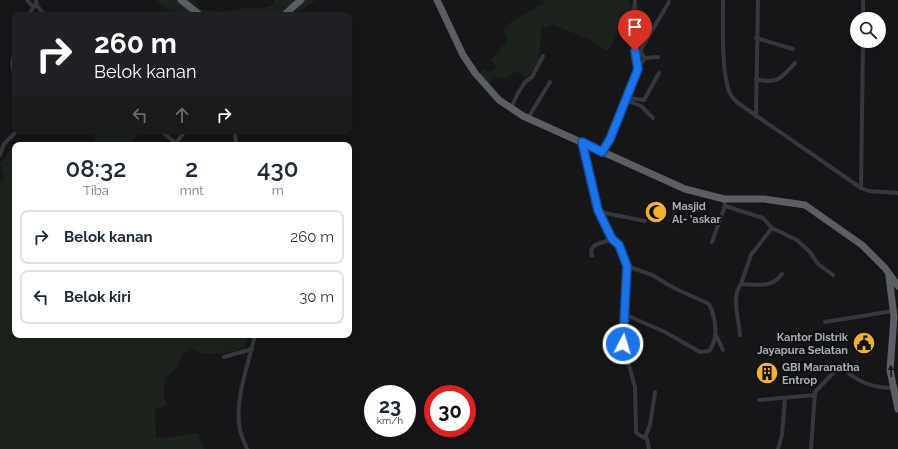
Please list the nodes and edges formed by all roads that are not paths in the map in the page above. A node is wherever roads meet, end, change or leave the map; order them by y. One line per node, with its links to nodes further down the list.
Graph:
1 (27, 0): 10 (street)
2 (181, 0): 13 (highway)
3 (301, 0): 14 (highway)
4 (437, 0): 28 (highway)
5 (635, 0): 23 (street)
6 (722, 0): 29 (street)
7 (758, 0): 16 (street)
8 (863, 0): 15 (street)
9 (670, 2): 21 (street)
10 (35, 3): 11 (street); 12 (street)
11 (30, 12)
12 (42, 12)
13 (196, 12)
14 (287, 12)
15 (863, 12)
16 (756, 38): 18 (street); 25 (street)
17 (863, 48): 38 (street)
18 (793, 49)
19 (543, 56): 28 (street)
20 (658, 57): 21 (street)
21 (645, 58): 23 (street)
22 (795, 63): 25 (street)
23 (639, 67): 27 (street)
24 (659, 73): 27 (street)
25 (756, 79): 29 (street)
26 (550, 82): 30 (street)
27 (626, 99): 31 (street); 36 (street)
28 (511, 108): 30 (highway)
29 (756, 116): 38 (street)
30 (528, 118): 35 (highway)
31 (653, 118)
32 (14, 134): 37 (street)
33 (165, 134): 34 (street)
34 (175, 142)
35 (582, 142): 36 (highway); 41 (street)
36 (602, 152): 40 (highway)
37 (0, 155)
38 (861, 188): 39 (street)
39 (898, 193)
40 (724, 202): 43 (street); 45 (street); 49 (highway)
41 (600, 212): 42 (street); 44 (street)
42 (645, 221)
43 (772, 228): 50 (street); 51 (street)
44 (612, 239): 46 (street); 47 (street)
45 (712, 242)
46 (592, 256)
47 (627, 266): 54 (street); 56 (street)
48 (782, 274): 51 (street)
49 (889, 275): 52 (highway); 53 (highway)
50 (833, 276)
51 (741, 284): 57 (street)
52 (898, 286)
53 (895, 313): 55 (street); 62 (highway, one-way to 53)
54 (626, 315): 56 (street); 68 (street)
55 (825, 322)
56 (716, 335): 60 (street)
57 (740, 335)
58 (254, 338): 59 (street)
59 (252, 349): 61 (street); 69 (street)
60 (723, 350)
61 (224, 357)
62 (893, 388): 64 (street); 67 (highway)
63 (655, 392): 68 (street)
64 (815, 395): 65 (street); 72 (street)
65 (785, 398): 66 (street); 71 (street)
66 (759, 400)
67 (898, 409)
68 (646, 438): 70 (street)
69 (247, 449)
70 (649, 449)
71 (778, 449)
72 (811, 449)

